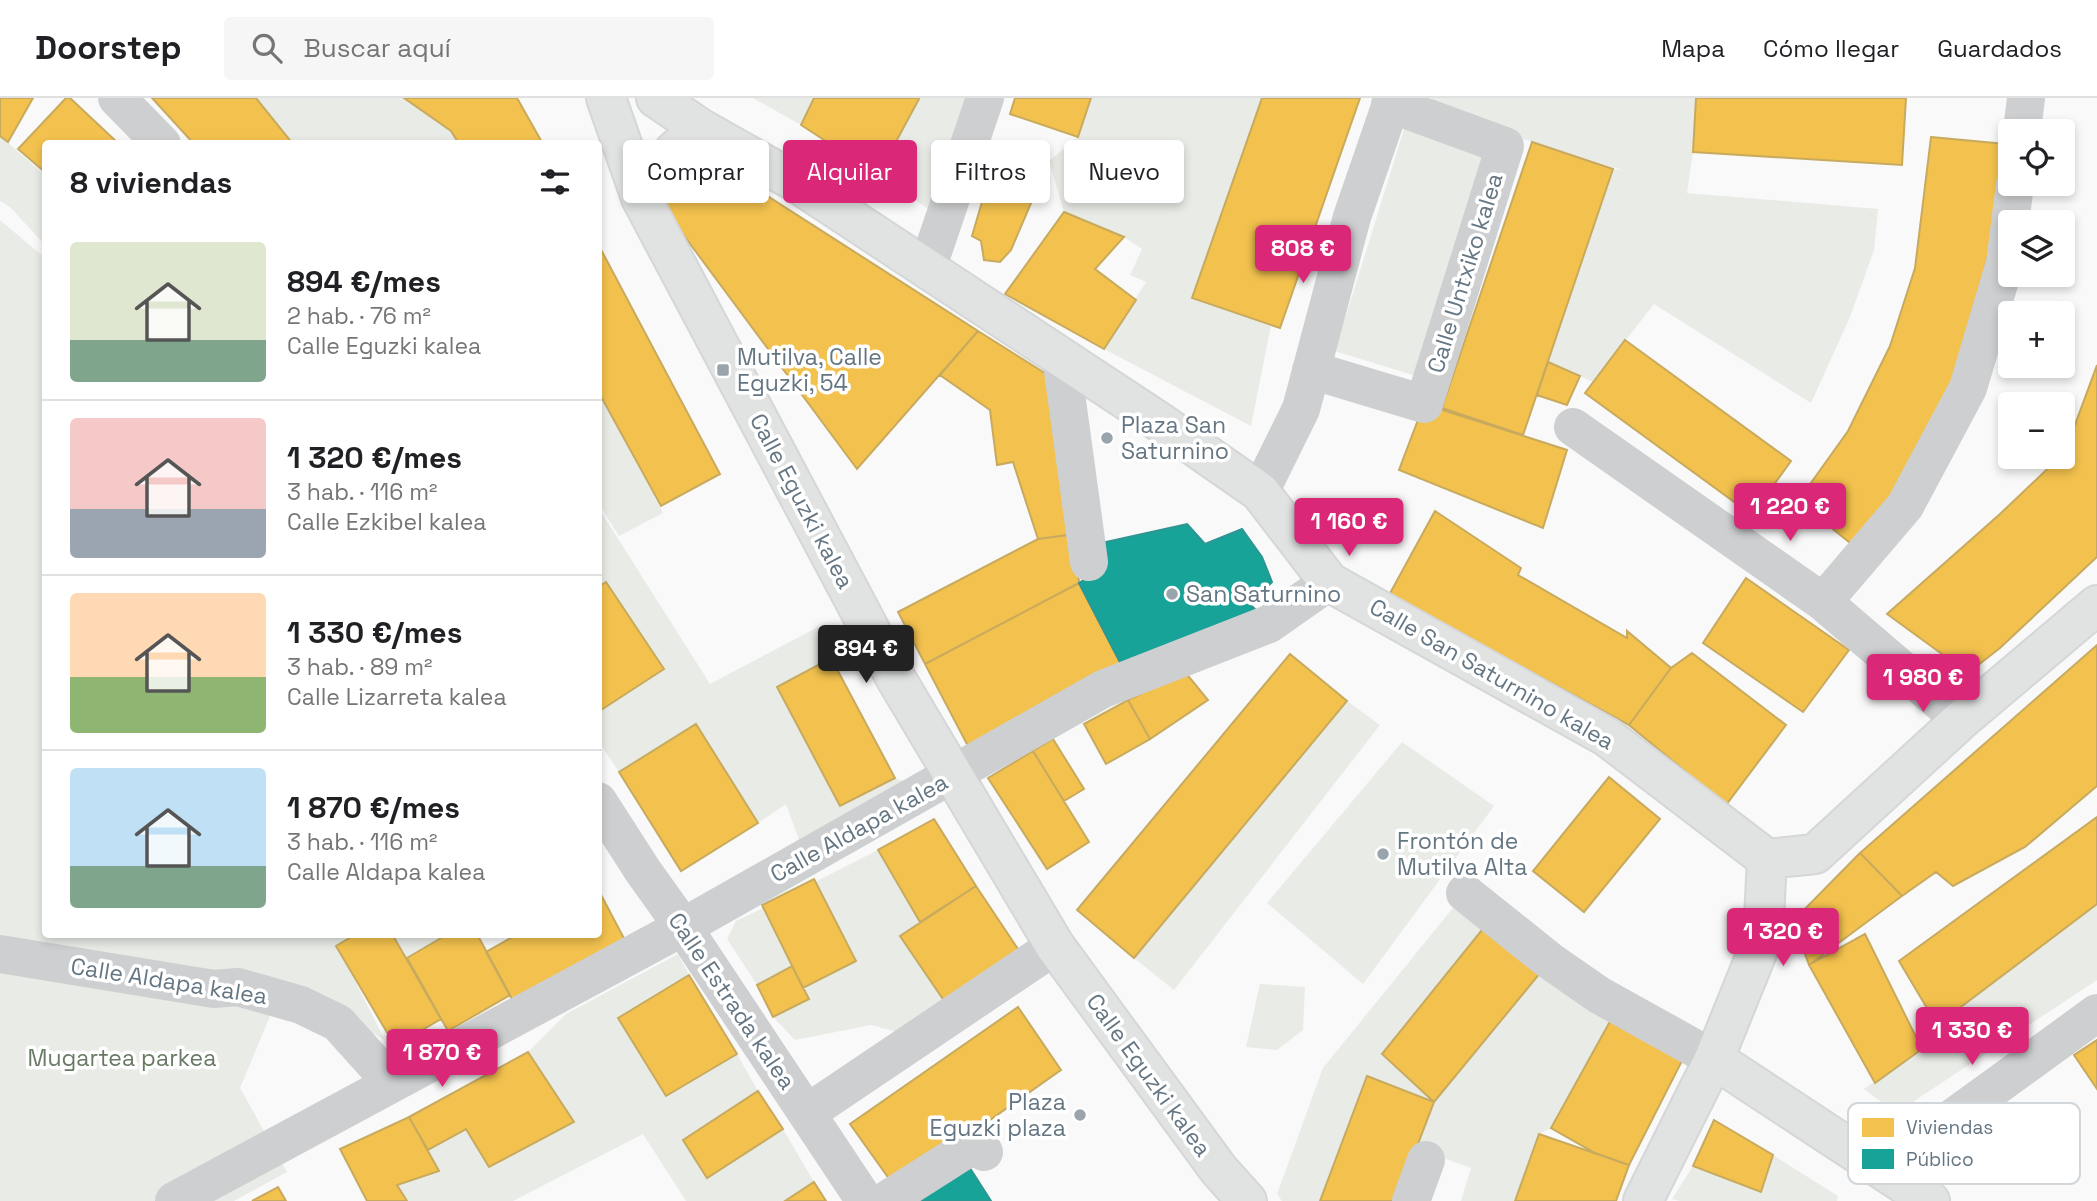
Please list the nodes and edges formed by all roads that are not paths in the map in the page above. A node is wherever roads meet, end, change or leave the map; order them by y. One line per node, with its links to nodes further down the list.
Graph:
1 (117, 98): 9 (street)
2 (606, 98): 11 (street, Calle Eguzki kalea)
3 (656, 98): 8 (street, Calle San Saturnino kalea)
4 (985, 98): 14 (street)
5 (2026, 98): 7 (street)
6 (1392, 101): 16 (street, Calle Untxiko kalea); 16 (street, Calle Untxiko kalea)
7 (2023, 119)
8 (700, 128): 10 (street); 14 (street, Calle San Saturnino kalea)
9 (158, 140)
10 (686, 140)
11 (623, 147)
12 (2014, 196): 21 (street)
13 (644, 203): 24 (street, Calle Eguzki kalea)
14 (927, 269): 15 (street, Calle San Saturnino kalea)
15 (1061, 357): 18 (street, Calle San Saturnino kalea); 19 (street)
16 (1311, 370): 18 (street, Calle Untxiko kalea)
17 (1573, 427): 21 (street)
18 (1260, 492): 20 (street, Calle San Saturnino kalea)
19 (1089, 562)
20 (1329, 582): 24 (street, Calle Aldapa kalea); 26 (street, Calle San Saturnino kalea)
21 (1822, 602): 23 (street)
22 (2097, 605): 23 (street)
23 (1961, 720): 26 (street)
24 (954, 775): 28 (street, Calle Aldapa kalea); 29 (street, Calle Eguzki kalea)
25 (602, 807): 28 (street, Calle Estrada kalea)
26 (1767, 859): 32 (street)
27 (1465, 893): 32 (street)
28 (683, 927): 33 (street, Calle Aldapa kalea); 35 (street, Calle Estrada kalea)
29 (1055, 946): 35 (street); 43 (street, Calle Eguzki kalea)
30 (0, 954): 33 (street, Calle Aldapa kalea)
31 (2097, 1013): 34 (street)
32 (1714, 1059): 36 (street); 45 (street)
33 (392, 1083): 40 (street, Calle Aldapa kalea)
34 (1973, 1103)
35 (807, 1114): 41 (street, Calle Estrada kalea)
36 (1848, 1147)
37 (984, 1152): 42 (street)
38 (1426, 1160): 44 (street)
39 (1904, 1184): 46 (street)
40 (174, 1201)
41 (865, 1201)
42 (885, 1201)
43 (1247, 1201)
44 (1411, 1201)
45 (1643, 1201)
46 (1930, 1201)

